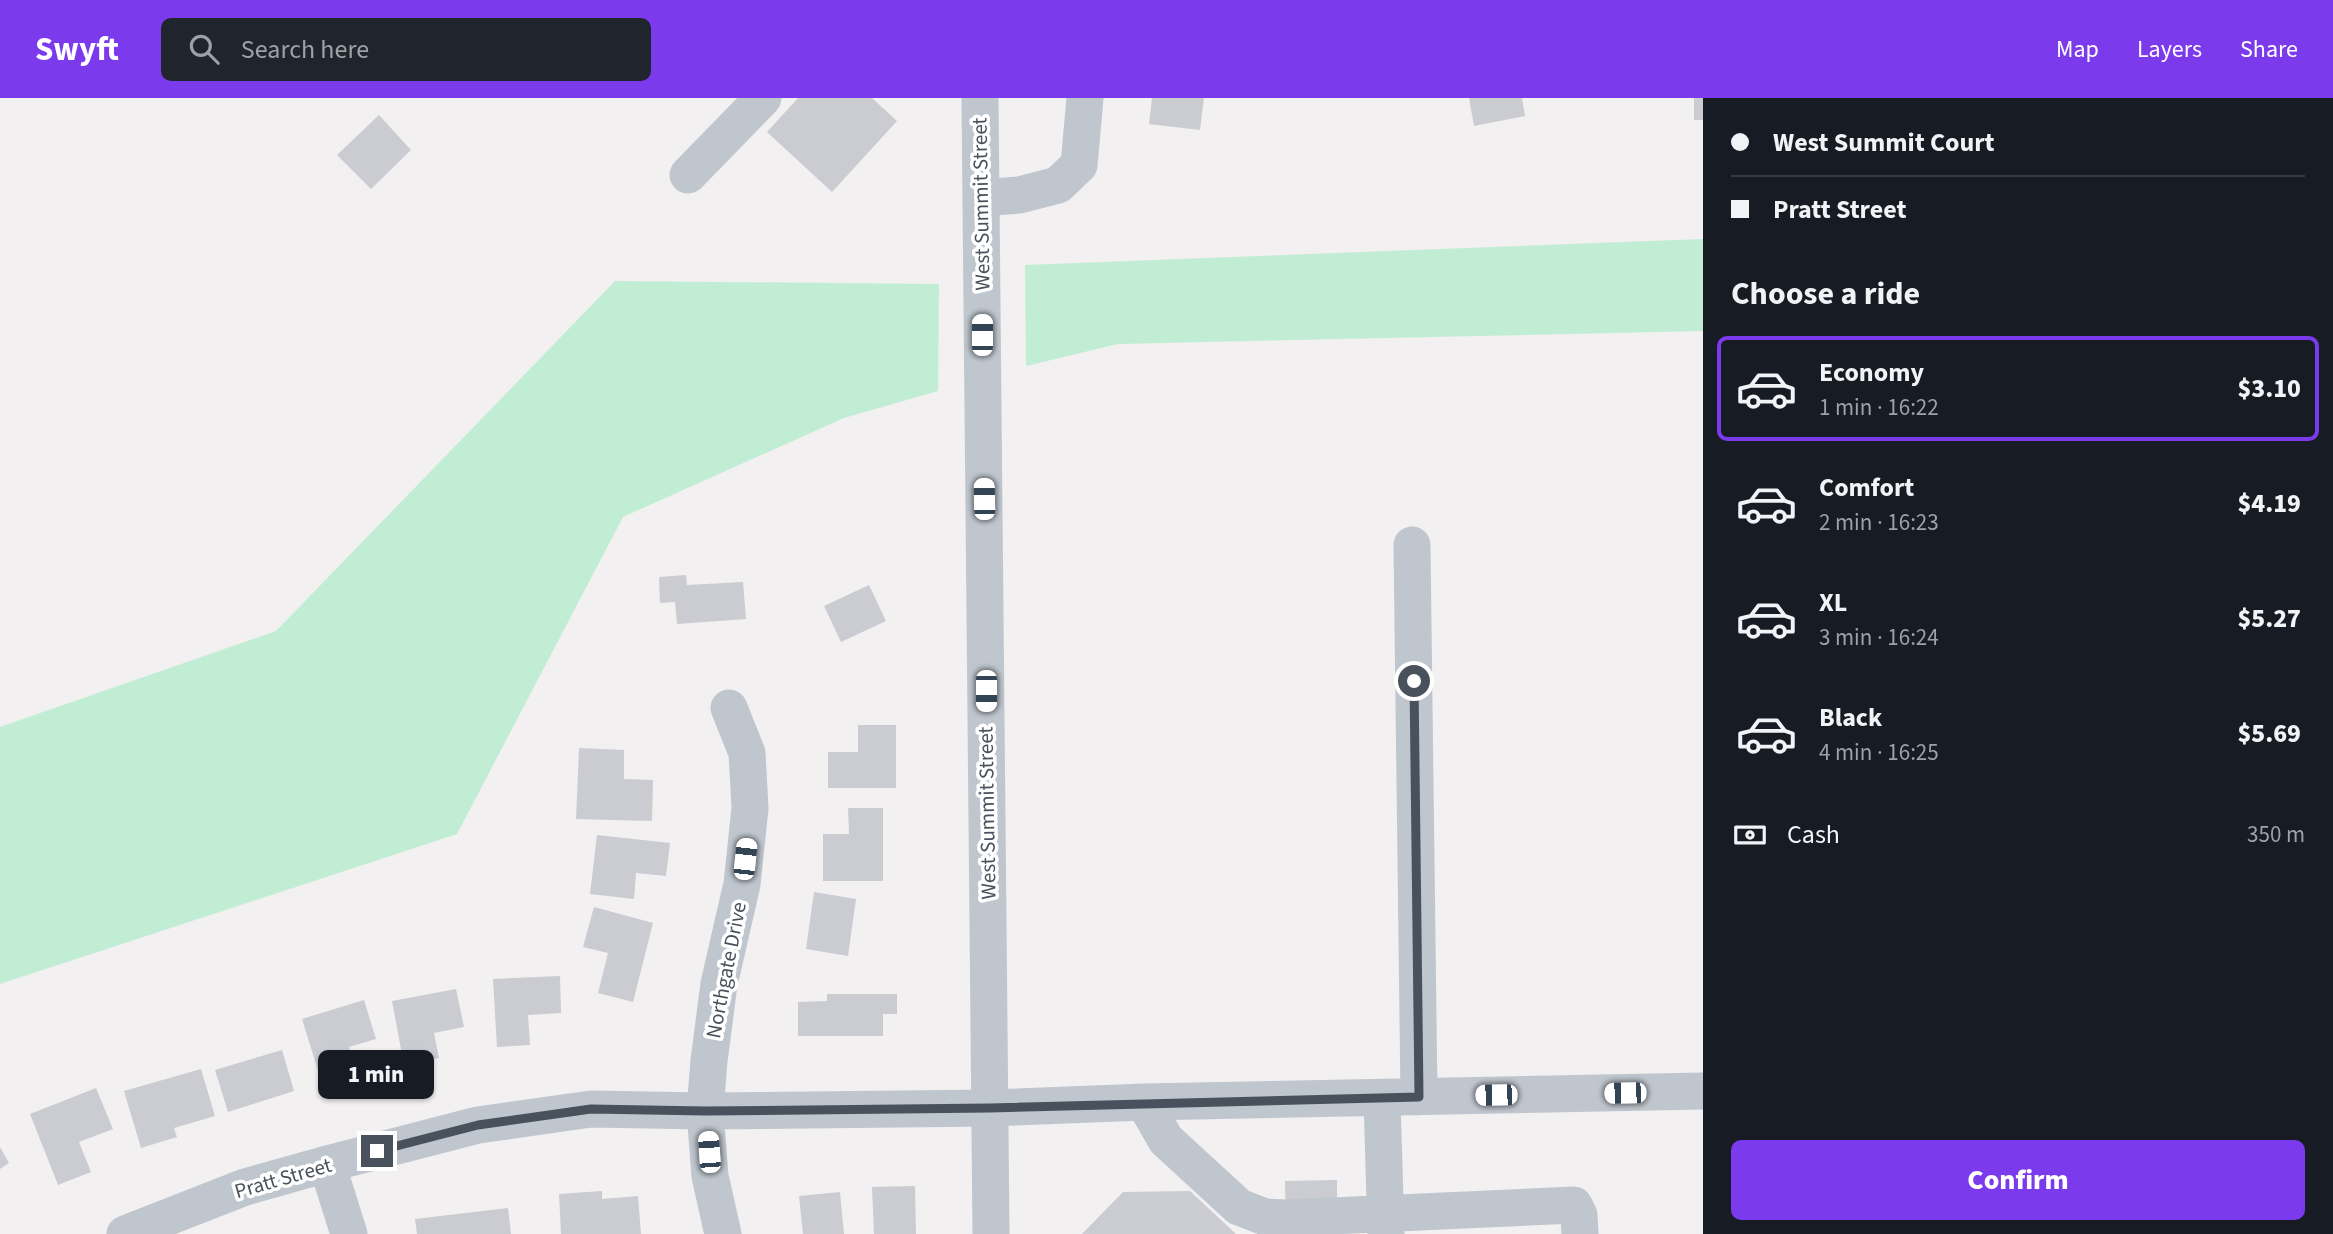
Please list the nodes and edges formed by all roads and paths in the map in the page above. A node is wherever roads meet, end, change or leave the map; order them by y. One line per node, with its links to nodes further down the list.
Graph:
1 (763, 98): 4 (street)
2 (980, 98): 5 (street, West Summit Street)
3 (1085, 98): 5 (street)
4 (688, 175)
5 (981, 198): 12 (street, West Summit Street)
6 (1412, 545): 9 (street)
7 (729, 708): 13 (street, Northgate Drive)
8 (1703, 1091): 9 (street, Pratt Street)
9 (1419, 1097): 10 (street, Pratt Street)
10 (1382, 1099): 11 (street, Pratt Street); 15 (street)
11 (1144, 1102): 12 (street, Pratt Street); 16 (street)
12 (990, 1108): 13 (street, Pratt Street); 20 (street, West Summit Street)
13 (705, 1111): 14 (street, Pratt Street); 19 (street, Northgate Drive)
14 (327, 1164): 17 (street, Pratt Street); 18 (street)
15 (1386, 1224): 16 (street); 21 (street)
16 (1287, 1226)
17 (125, 1234)
18 (349, 1234)
19 (723, 1234)
20 (991, 1234)
21 (1580, 1234)

